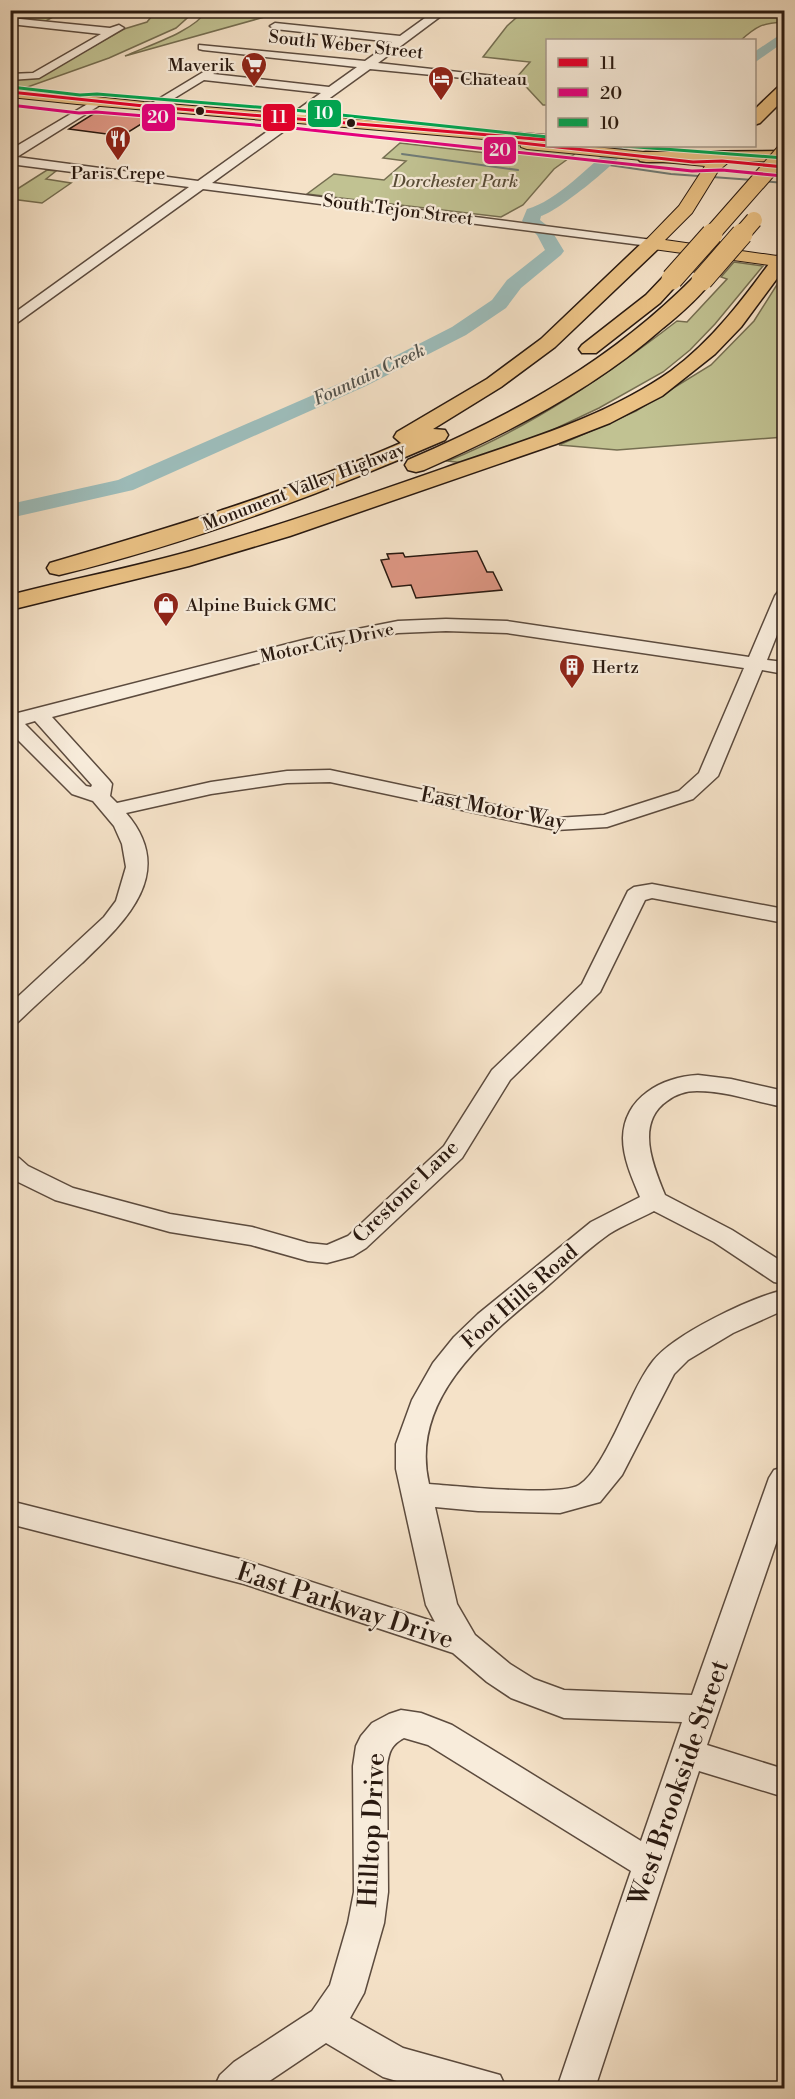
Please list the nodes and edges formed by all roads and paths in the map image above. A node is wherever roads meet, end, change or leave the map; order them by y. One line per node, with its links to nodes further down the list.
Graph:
1 (444, 10): 4 (street)
2 (10, 21): 9 (street)
3 (275, 26): 4 (street)
4 (403, 40): 7 (street)
5 (203, 47): 6 (street, South Weber Street)
6 (241, 51): 7 (street, South Weber Street); 8 (street)
7 (368, 65): 10 (street, South Weber Street); 12 (street)
8 (202, 76): 12 (street); 15 (street)
9 (10, 77)
10 (521, 82)
11 (784, 90): 17 (highway)
12 (333, 91): 16 (street)
13 (10, 94): 14 (main road)
14 (96, 103): 15 (main road); 24 (street)
15 (151, 108): 16 (main road)
16 (293, 119): 18 (main road); 19 (main road); 27 (street)
17 (757, 120)
18 (546, 140)
19 (546, 146)
20 (559, 147): 23 (main road)
21 (614, 147): 25 (main road)
22 (747, 147): 26 (highway)
23 (646, 157): 25 (highway)
24 (10, 158): 27 (street, South Tejon Street)
25 (711, 158): 26 (highway); 29 (main road)
26 (783, 158): 32 (highway, bridge)
27 (202, 185): 29 (street, South Tejon Street); 31 (street)
28 (762, 211): 36 (highway, Monument Valley Highway, bridge)
29 (652, 244): 30 (main road, South Tejon Street); 34 (highway)
30 (783, 260): 36 (highway)
31 (10, 324)
32 (576, 358)
33 (539, 382): 34 (highway, Monument Valley Highway)
34 (309, 489): 35 (highway, Monument Valley Highway)
35 (10, 580)
36 (61, 589): 38 (highway, Monument Valley Highway)
37 (784, 596): 39 (street, East Motor Way)
38 (10, 603)
39 (756, 663): 40 (street, Motor City Drive); 41 (street, Motor City Drive); 43 (street, East Motor Way)
40 (784, 668)
41 (39, 714): 42 (street, Motor City Drive); 43 (street)
42 (11, 722): 43 (street)
43 (106, 804): 45 (street)
44 (784, 916): 47 (street, Crestone Lane)
45 (10, 1017)
46 (784, 1099): 48 (street)
47 (15, 1168)
48 (654, 1200): 49 (street); 52 (street, Foot Hills Road)
49 (784, 1275)
50 (784, 1299): 52 (street)
51 (784, 1478): 55 (street, West Brookside Street)
52 (417, 1494): 54 (street)
53 (10, 1512): 54 (street, East Parkway Drive)
54 (464, 1644): 55 (street, East Parkway Drive)
55 (704, 1709): 56 (street, West Brookside Street)
56 (688, 1753): 57 (street); 58 (street, West Brookside Street)
57 (784, 1783)
58 (651, 1865): 59 (street, Hilltop Drive); 62 (street, West Brookside Street)
59 (325, 2023): 60 (street, Hilltop Drive); 61 (street)
60 (233, 2088)
61 (487, 2088)
62 (576, 2088)

